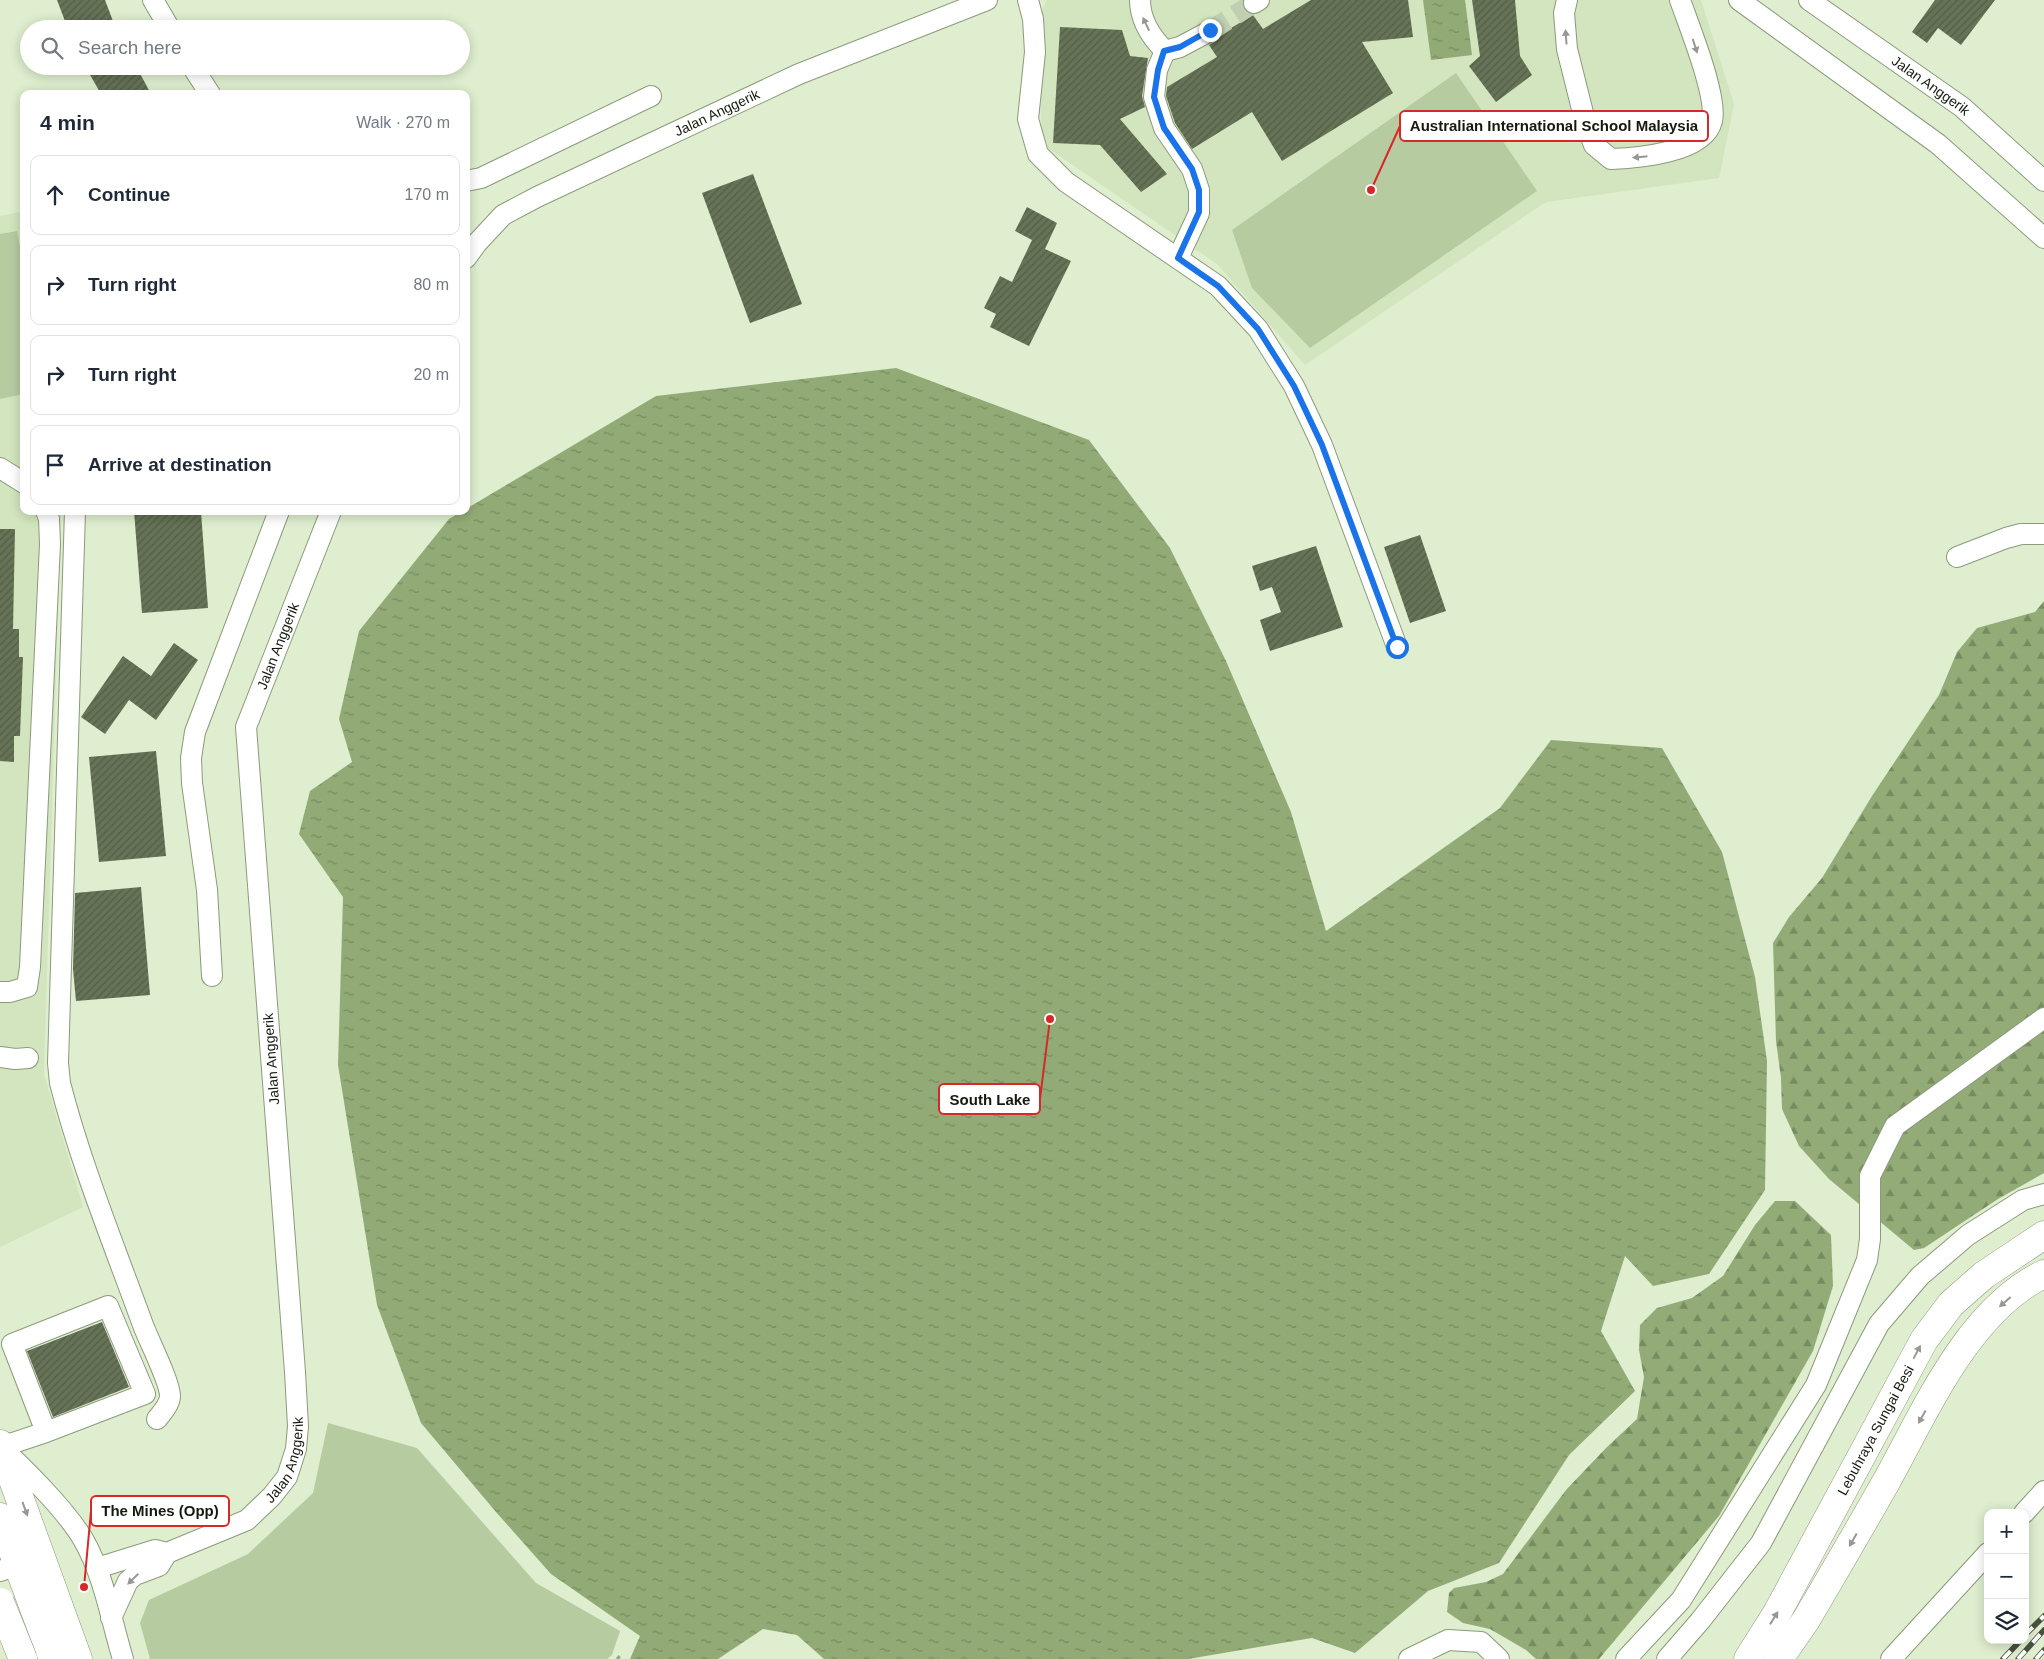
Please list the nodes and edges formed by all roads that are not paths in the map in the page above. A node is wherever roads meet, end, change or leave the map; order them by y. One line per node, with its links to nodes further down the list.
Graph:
1 (153, 0): 9 (street)
2 (987, 0): 18 (street, Jalan Anggerik)
3 (1028, 0): 19 (street)
4 (1140, 0): 11 (street, one-way to 4)
5 (1567, 0): 6 (street, one-way to 5)
6 (1680, 0)
7 (1739, 0): 17 (street)
8 (1809, 0): 16 (street, Jalan Anggerik)
9 (165, 20)
10 (1210, 30): 11 (street)
11 (1164, 51): 19 (street)
12 (198, 75): 13 (street)
13 (207, 90)
14 (651, 96): 15 (street)
15 (470, 180)
16 (2044, 181)
17 (2044, 238)
18 (470, 253)
19 (1178, 258): 28 (street)
20 (0, 468): 21 (street)
21 (20, 480)
22 (48, 515): 30 (street)
23 (75, 515): 37 (street)
24 (277, 515): 29 (street)
25 (329, 515): 43 (street, Jalan Anggerik)
26 (2044, 534): 27 (street)
27 (1957, 557)
28 (1397, 647)
29 (212, 976)
30 (0, 992)
31 (2044, 1018): 60 (street)
32 (0, 1057): 33 (street)
33 (28, 1058)
34 (2044, 1194): 61 (street)
35 (2044, 1235): 62 (highway, Lebuhraya Sungai Besi, one-way to 35)
36 (2044, 1274): 51 (highway, one-way to 51)
37 (157, 1419)
38 (46, 1432): 38 (street); 39 (street)
39 (1, 1446): 46 (street); 56 (highway, one-way to 56)
40 (2044, 1491): 41 (street)
41 (2028, 1509)
42 (0, 1517): 45 (highway)
43 (167, 1553): 46 (street, Jalan Anggerik); 50 (street, Jalan Anggerik, one-way to 50)
44 (1987, 1554): 63 (street)
45 (9, 1568): 47 (highway)
46 (97, 1568): 50 (street)
47 (31, 1601): 49 (street); 55 (highway)
48 (0, 1602): 53 (highway, bridge)
49 (0, 1612)
50 (111, 1618): 57 (street)
51 (1786, 1653)
52 (14, 1659): 54 (highway)
53 (23, 1659)
54 (49, 1659)
55 (53, 1659)
56 (78, 1659)
57 (123, 1659)
58 (1409, 1659): 59 (street)
59 (1499, 1659)
60 (1626, 1659)
61 (1667, 1659)
62 (1748, 1659)
63 (1891, 1659)

